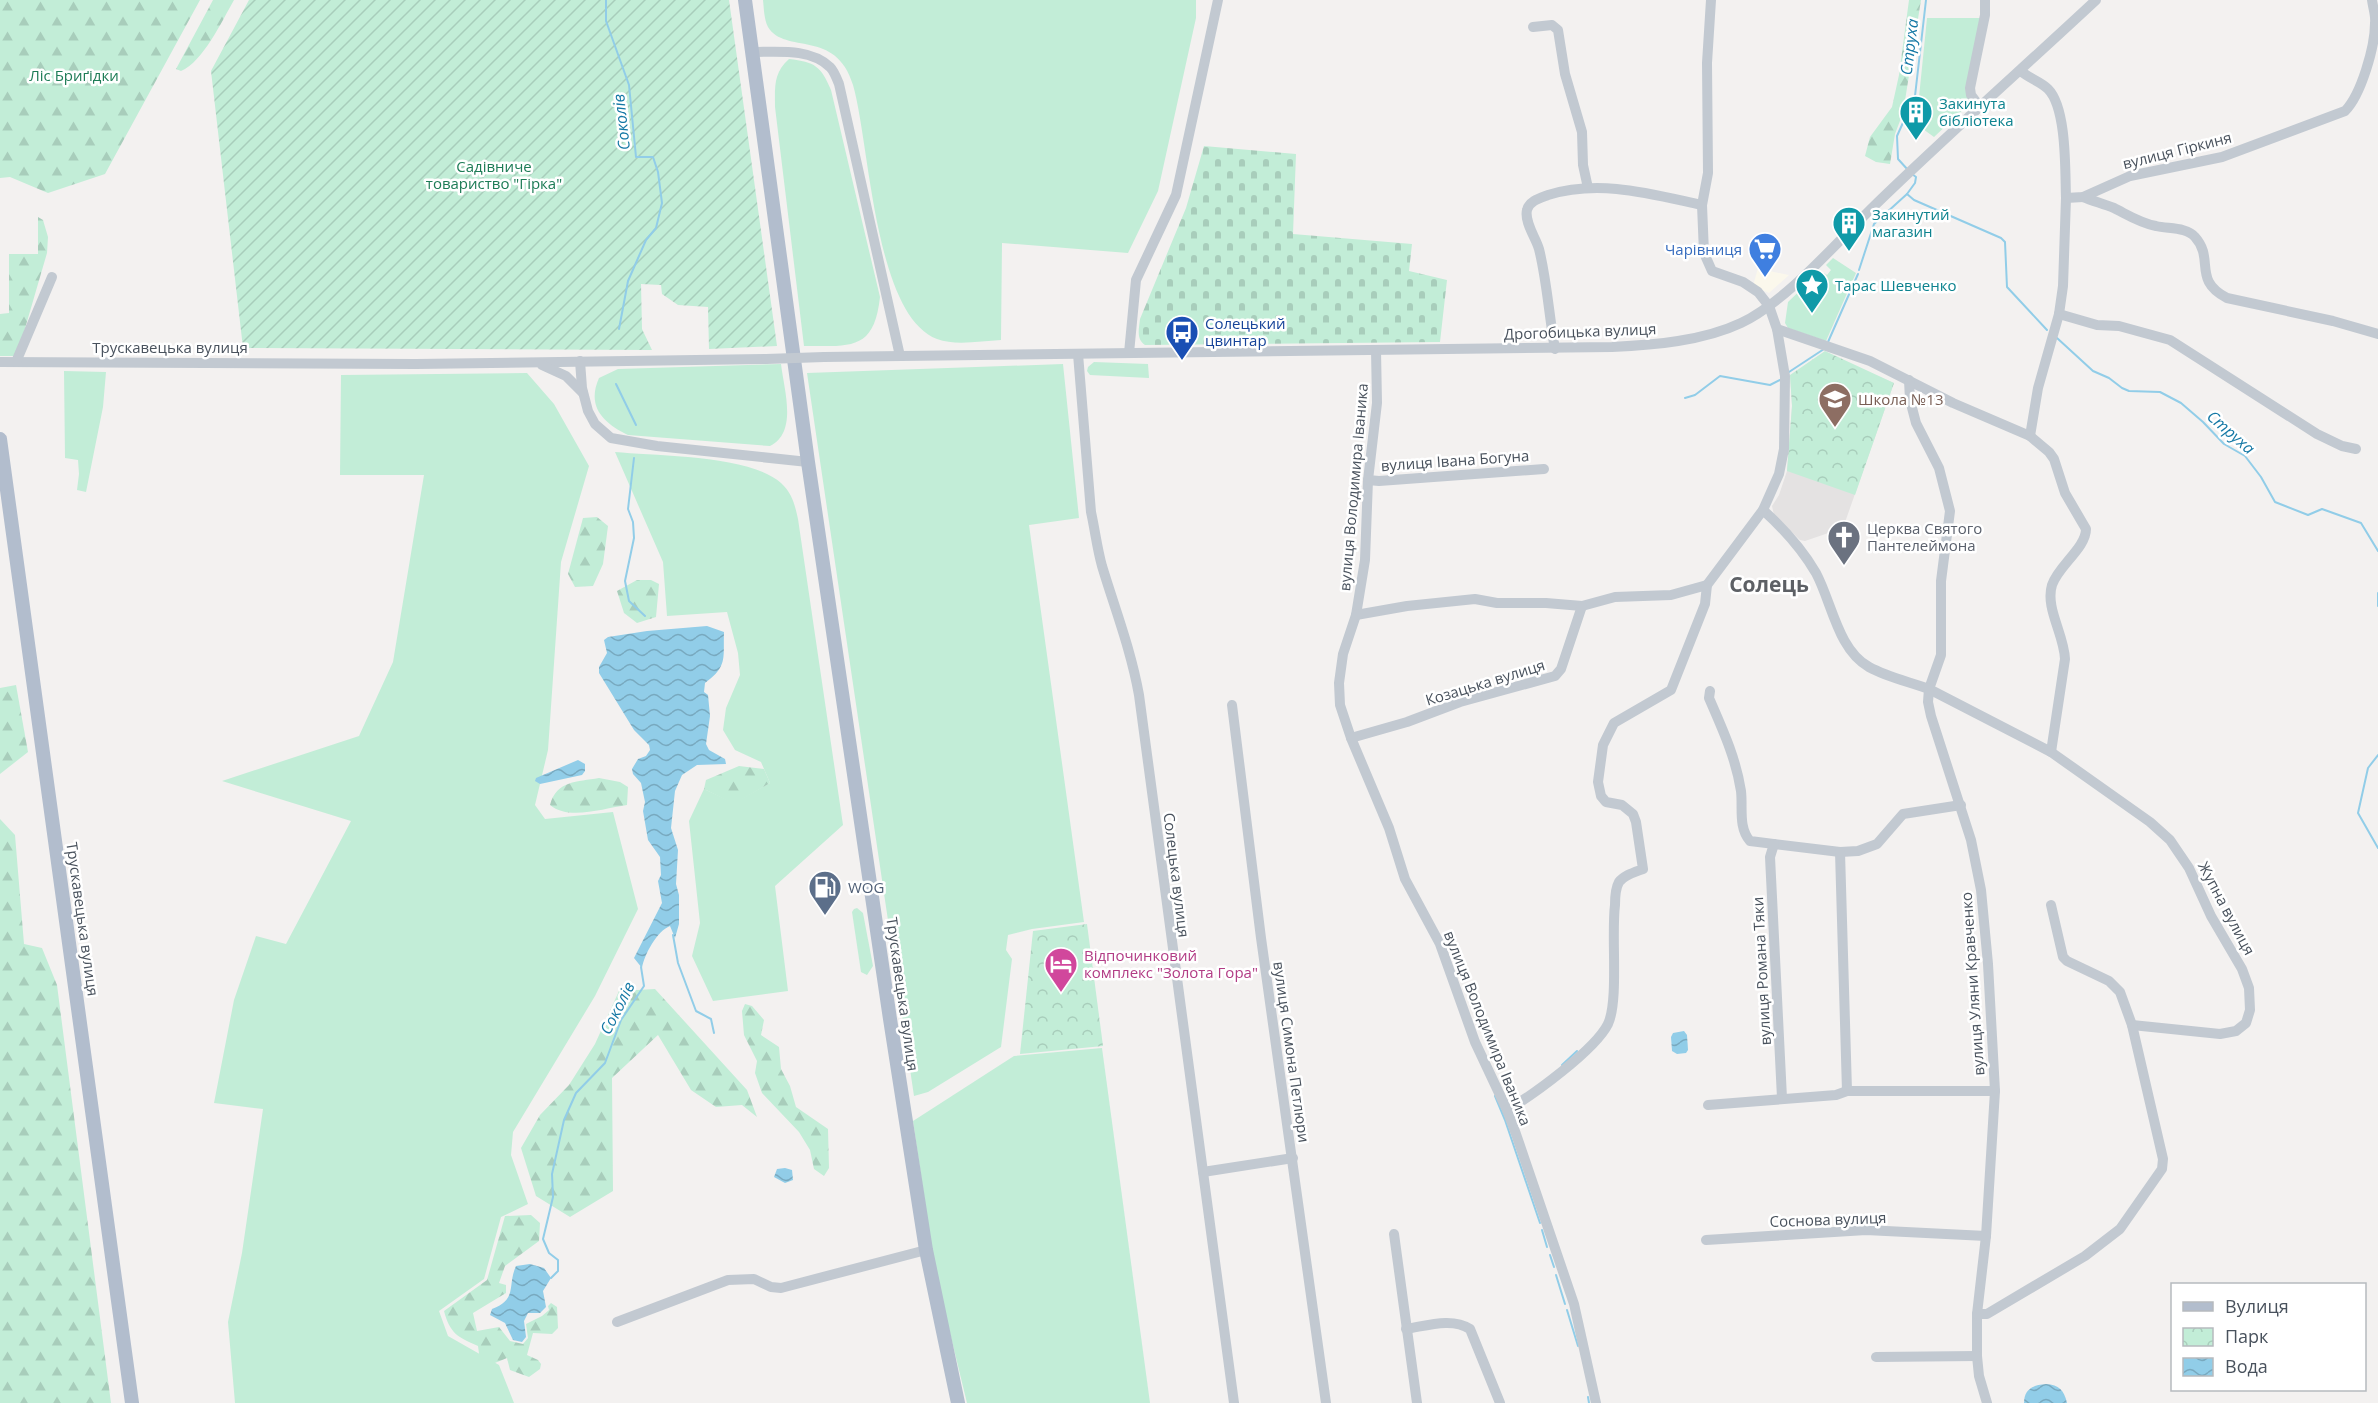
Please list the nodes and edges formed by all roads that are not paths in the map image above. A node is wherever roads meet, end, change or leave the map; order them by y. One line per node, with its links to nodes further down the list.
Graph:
1 (745, 0): 8 (main road, Трускавецька вулиця)
2 (1218, 0): 22 (street)
3 (1711, 0): 14 (street)
4 (1985, 0): 10 (street)
5 (2096, 0): 9 (street, Дрогобицька вулиця)
6 (2372, 0): 12 (street, вулиця Гіркиня)
7 (1533, 27): 11 (street)
8 (752, 52): 24 (street); 35 (main road, Трускавецька вулиця)
9 (2021, 71): 10 (street, Дрогобицька вулиця); 13 (street)
10 (1980, 107): 16 (street, Дрогобицька вулиця)
11 (1588, 188): 14 (street); 20 (street)
12 (2083, 197): 13 (street, вулиця Гіркиня); 19 (street)
13 (2066, 198): 17 (street)
14 (1702, 205): 16 (street)
15 (52, 277): 28 (street)
16 (1769, 306): 18 (street); 20 (street, Дрогобицька вулиця)
17 (2059, 314): 32 (street); 34 (street)
18 (1777, 329): 30 (street); 38 (street)
19 (2378, 334)
20 (1555, 349): 21 (street, Дрогобицька вулиця)
21 (1376, 350): 22 (street, Дрогобицька вулиця); 37 (street, вулиця Володимира Іваника)
22 (1129, 353): 23 (street, Дрогобицька вулиця)
23 (1077, 354): 24 (street, Дрогобицька вулиця); 58 (street, Солецька вулиця)
24 (900, 356): 25 (street, Дрогобицька вулиця, bridge)
25 (766, 359): 26 (street, Трускавецька вулиця)
26 (580, 361): 29 (street, Трускавецька вулиця); 31 (street)
27 (0, 362): 28 (street, Трускавецька вулиця)
28 (16, 362): 29 (street, Трускавецька вулиця)
29 (530, 362): 31 (street)
30 (1909, 380): 32 (street); 42 (street)
31 (583, 394): 35 (street)
32 (2030, 436): 46 (street)
33 (0, 439): 68 (main road, Трускавецька вулиця)
34 (2356, 449)
35 (808, 462): 62 (main road, Трускавецька вулиця)
36 (1544, 469): 37 (street, вулиця Івана Богуна)
37 (1368, 480): 41 (street, вулиця Володимира Іваника)
38 (1763, 510): 39 (street); 42 (street)
39 (1707, 585): 40 (street); 56 (street)
40 (1582, 606): 41 (street); 45 (street, Козацька вулиця)
41 (1356, 615): 45 (street, вулиця Володимира Іваника)
42 (1929, 689): 46 (street, Жупна вулиця); 47 (street, вулиця Уляни Кравченко)
43 (1710, 691): 48 (street)
44 (1232, 705): 57 (street, вулиця Симона Петлюри)
45 (1351, 738): 56 (street, вулиця Володимира Іваника)
46 (2051, 752): 51 (street, Жупна вулиця)
47 (1961, 805): 49 (street); 53 (street, вулиця Уляни Кравченко)
48 (1774, 844): 49 (street); 54 (street, вулиця Романа Тяки)
49 (1840, 852): 52 (street)
50 (2051, 905): 51 (street)
51 (2132, 1025): 63 (street)
52 (1847, 1091): 53 (street, вулиця Уляни Кравченко); 54 (street, вулиця Уляни Кравченко)
53 (1995, 1091): 60 (street)
54 (1782, 1098): 55 (street, вулиця Уляни Кравченко)
55 (1708, 1105)
56 (1507, 1110): 74 (street, вулиця Володимира Іваника)
57 (1293, 1158): 58 (street); 71 (street, вулиця Симона Петлюри)
58 (1203, 1172): 70 (street, Солецька вулиця)
59 (1394, 1233): 65 (street)
60 (1986, 1236): 61 (street, Соснова вулиця); 63 (street)
61 (1706, 1240)
62 (926, 1250): 64 (street); 69 (main road, Трускавецька вулиця)
63 (1982, 1314): 66 (street)
64 (617, 1323)
65 (1406, 1329): 72 (street); 73 (street)
66 (1977, 1356): 67 (street); 75 (street)
67 (1876, 1357)
68 (132, 1403)
69 (958, 1403)
70 (1234, 1403)
71 (1326, 1403)
72 (1416, 1403)
73 (1500, 1403)
74 (1596, 1403)
75 (1987, 1403)

